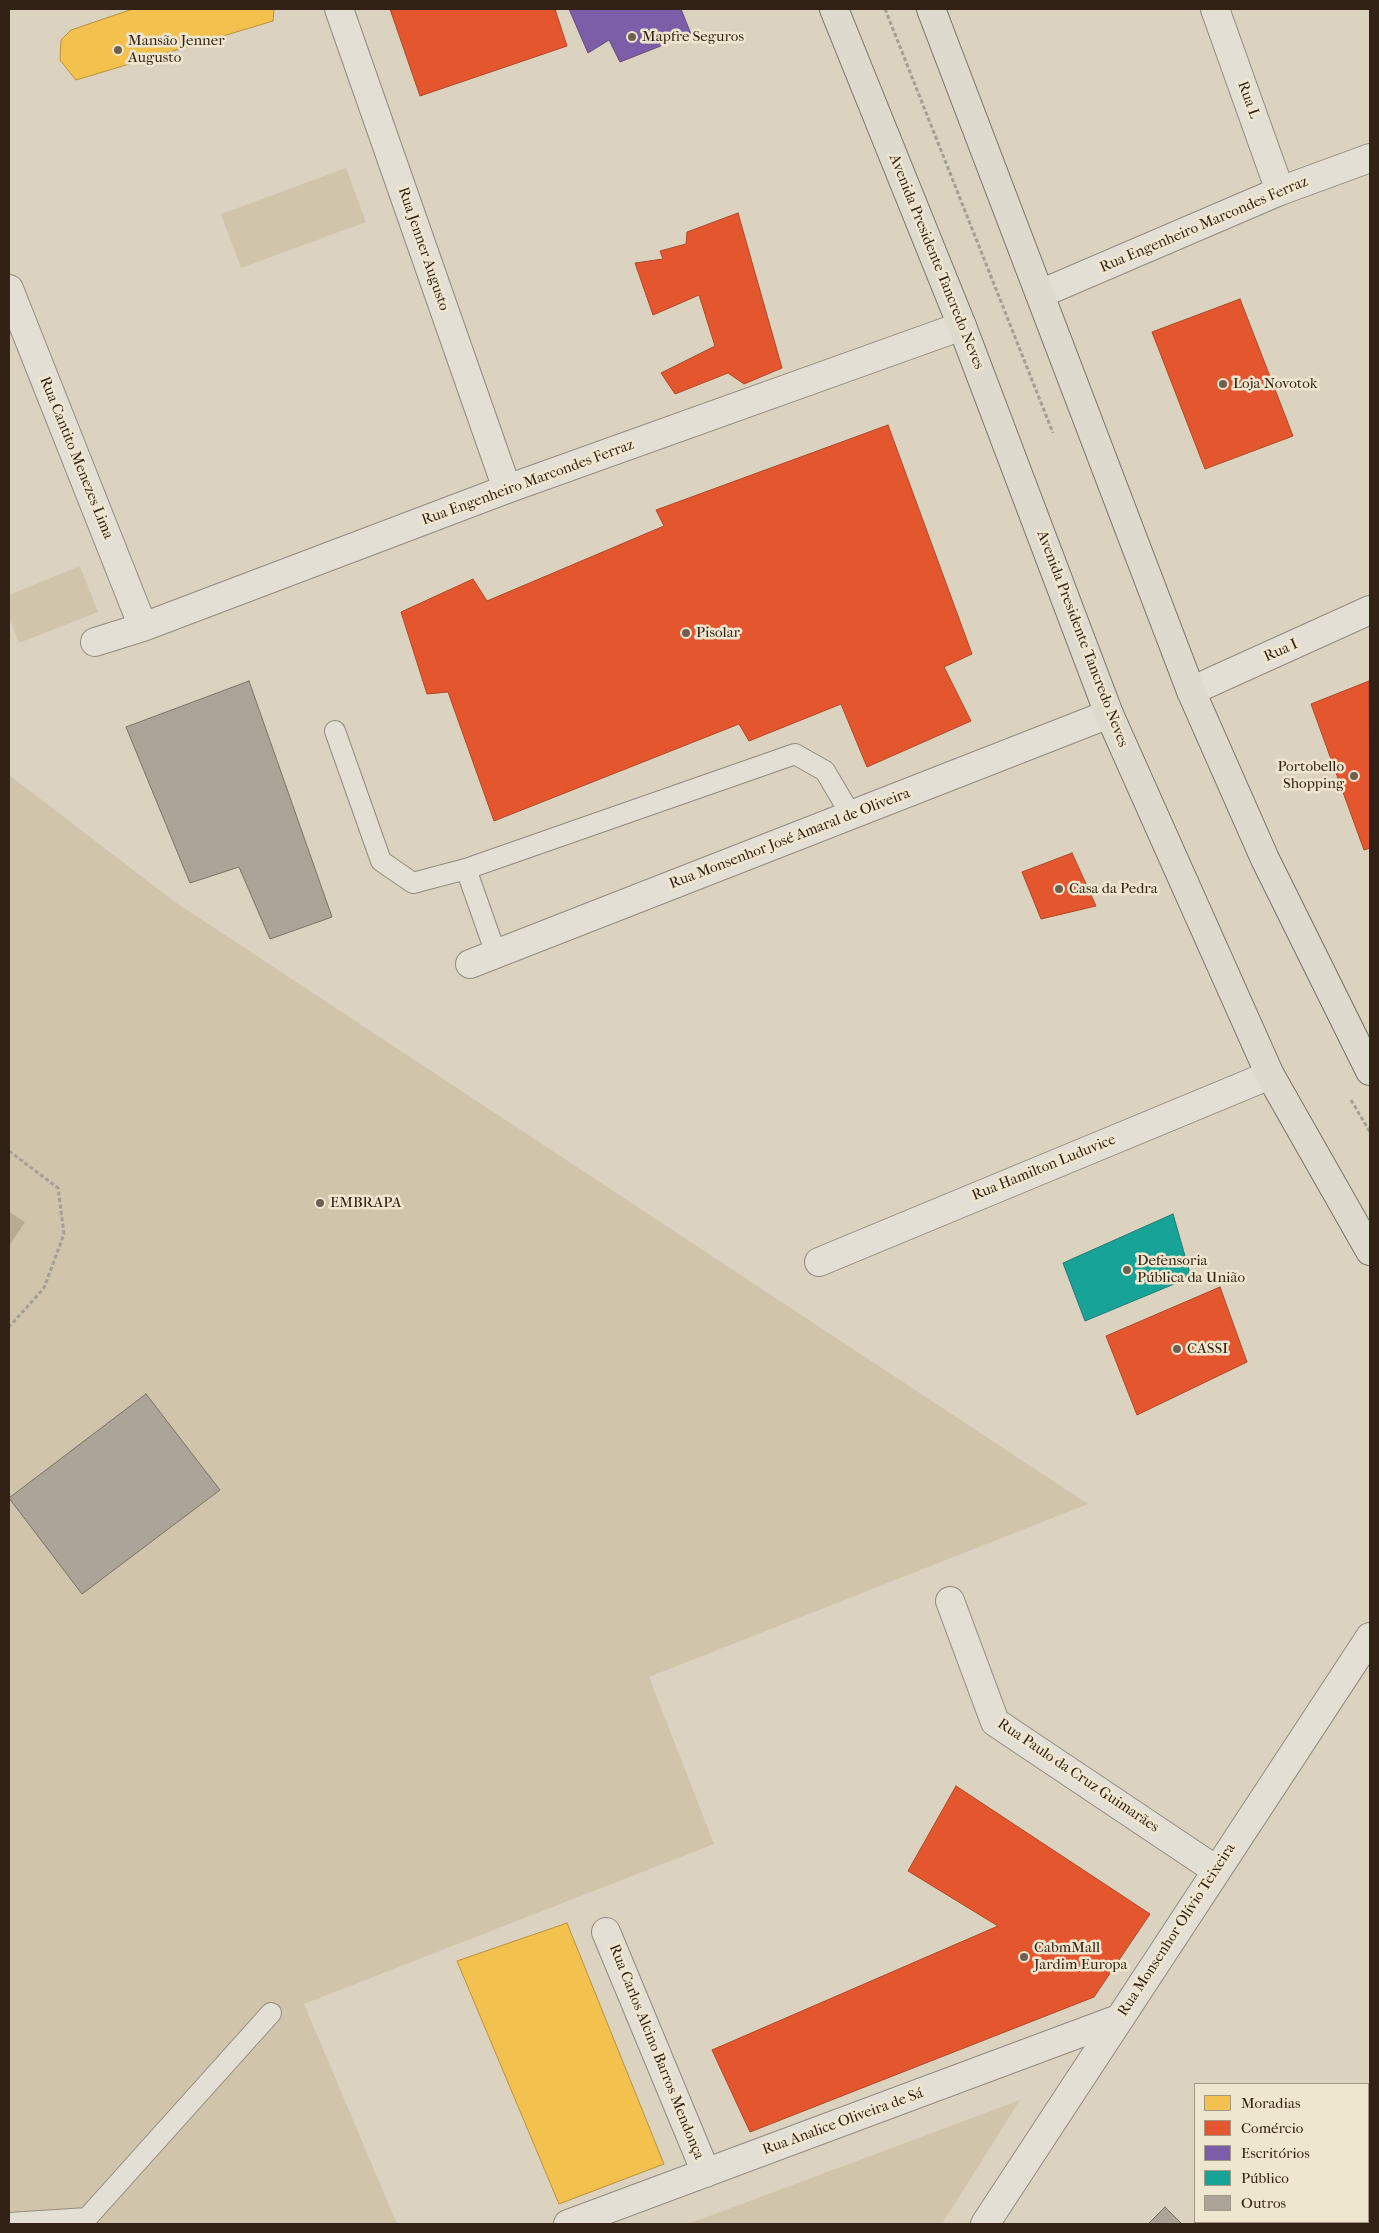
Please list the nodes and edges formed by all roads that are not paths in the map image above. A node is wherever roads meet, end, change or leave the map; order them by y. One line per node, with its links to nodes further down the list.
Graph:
1 (339, 9): 10 (street, Rua Jenner Augusto)
2 (834, 9): 9 (main road, Avenida Presidente Tancredo Neves)
3 (931, 9): 7 (main road)
4 (1216, 9): 6 (street, Rua L)
5 (1370, 158): 6 (street, Rua Engenheiro Marcondes Ferraz)
6 (1280, 192): 7 (street, Rua Engenheiro Marcondes Ferraz)
7 (1040, 294): 14 (main road)
8 (12, 305): 12 (street, Rua Cantito Menezes Lima)
9 (962, 326): 10 (street, Rua Engenheiro Marcondes Ferraz); 15 (main road, Avenida Presidente Tancredo Neves)
10 (507, 489): 12 (street, Rua Engenheiro Marcondes Ferraz)
11 (1370, 610): 14 (street, Rua I)
12 (143, 627): 13 (street, Rua Engenheiro Marcondes Ferraz)
13 (95, 642)
14 (1191, 691): 21 (main road)
15 (1110, 714): 17 (street, Rua Monsenhor José Amaral de Oliveira); 22 (main road, Avenida Presidente Tancredo Neves)
16 (334, 730): 18 (lane)
17 (851, 814): 18 (lane); 19 (street, Rua Monsenhor José Amaral de Oliveira)
18 (466, 869): 19 (lane)
19 (496, 954): 20 (street, Rua Monsenhor José Amaral de Oliveira)
20 (470, 964)
21 (1370, 1071)
22 (1270, 1075): 23 (main road, Avenida Presidente Tancredo Neves); 24 (street, Rua Hamilton Luduvice)
23 (1370, 1251)
24 (819, 1262)
25 (950, 1600): 27 (street, Rua Paulo da Cruz Guimarães)
26 (1370, 1636): 27 (street, Rua Monsenhor Olívio Teixeira)
27 (1216, 1870): 30 (street, Rua Monsenhor Olívio Teixeira)
28 (606, 1932): 31 (street, Rua Carlos Alcino Barros Mendonça)
29 (271, 2013): 32 (lane)
30 (1118, 2019): 31 (street, Rua Analice Oliveira de Sá); 34 (street, Rua Monsenhor Olívio Teixeira)
31 (706, 2173): 33 (street, Rua Analice Oliveira de Sá)
32 (9, 2223)
33 (568, 2224)
34 (985, 2224)

